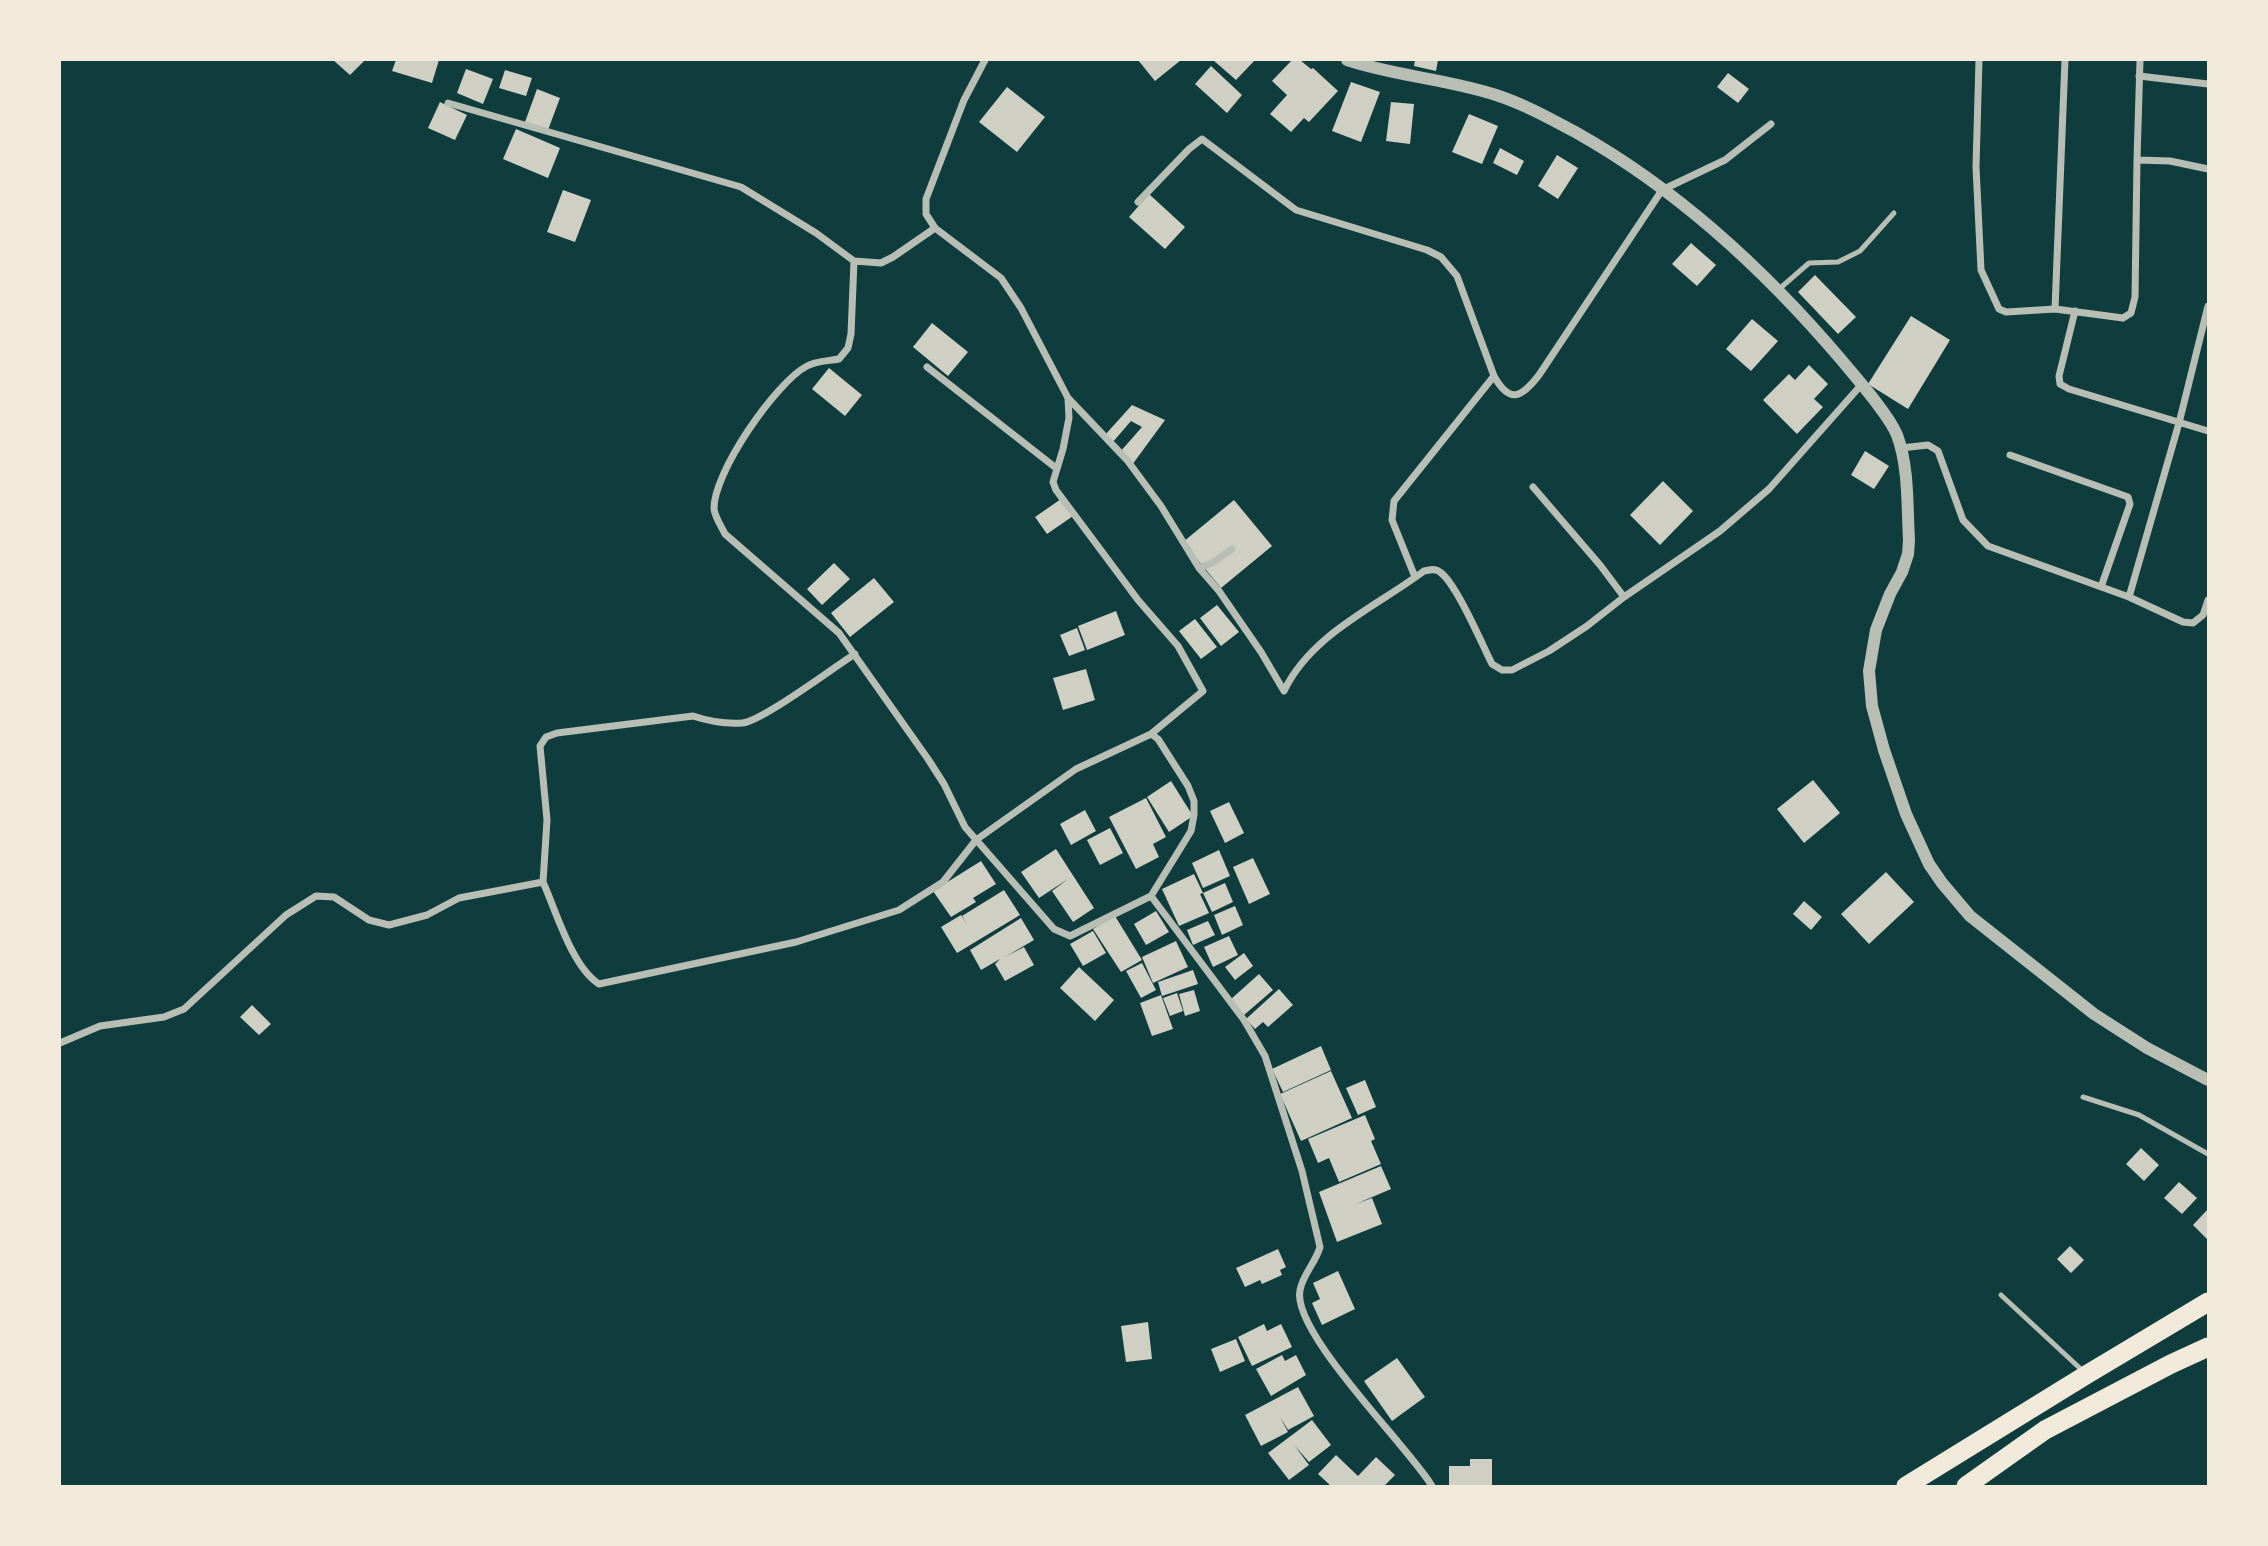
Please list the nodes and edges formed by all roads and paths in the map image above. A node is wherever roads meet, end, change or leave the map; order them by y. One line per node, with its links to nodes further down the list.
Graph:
1 (985, 60): 15 (street)
2 (1347, 60): 12 (street)
3 (1979, 60): 19 (street)
4 (2064, 60): 19 (street)
5 (2140, 60): 6 (street)
6 (2139, 76): 7 (street); 10 (street)
7 (2208, 84)
8 (447, 103): 16 (street)
9 (1771, 124): 12 (street)
10 (2137, 160): 11 (street); 20 (street)
11 (2208, 169)
12 (1662, 190): 17 (street); 22 (street)
13 (1138, 202): 22 (street)
14 (1894, 213): 17 (lane)
15 (934, 228): 16 (street); 24 (street)
16 (854, 261): 38 (street)
17 (1778, 290): 23 (street)
18 (2208, 306): 25 (street)
19 (2055, 309): 20 (street)
20 (2075, 311): 25 (street)
21 (927, 367): 29 (street)
22 (1494, 376): 33 (street)
23 (1862, 384): 27 (street); 35 (street)
24 (1068, 398): 29 (street); 32 (street)
25 (2179, 423): 26 (street); 36 (street)
26 (2208, 431)
27 (1901, 448): 34 (street); 44 (street)
28 (2010, 455): 34 (street)
29 (1056, 468): 39 (street)
30 (1532, 487): 35 (street)
31 (1232, 549): 32 (street)
32 (1199, 569): 33 (street)
33 (1415, 577): 35 (street)
34 (2101, 587): 36 (street)
35 (1624, 597)
36 (2129, 597): 37 (street)
37 (2208, 600)
38 (855, 654): 40 (street); 41 (street)
39 (1151, 734): 40 (street); 42 (street)
40 (976, 840): 41 (street); 42 (street)
41 (543, 882): 43 (street)
42 (1151, 896): 51 (street)
43 (60, 1043)
44 (2208, 1080)
45 (2083, 1097): 46 (lane)
46 (2208, 1154)
47 (2001, 1295): 50 (lane)
48 (2208, 1302): 50 (highway)
49 (2208, 1347): 53 (highway)
50 (2086, 1375): 52 (highway)
51 (1432, 1486)
52 (1906, 1486)
53 (1966, 1486)

